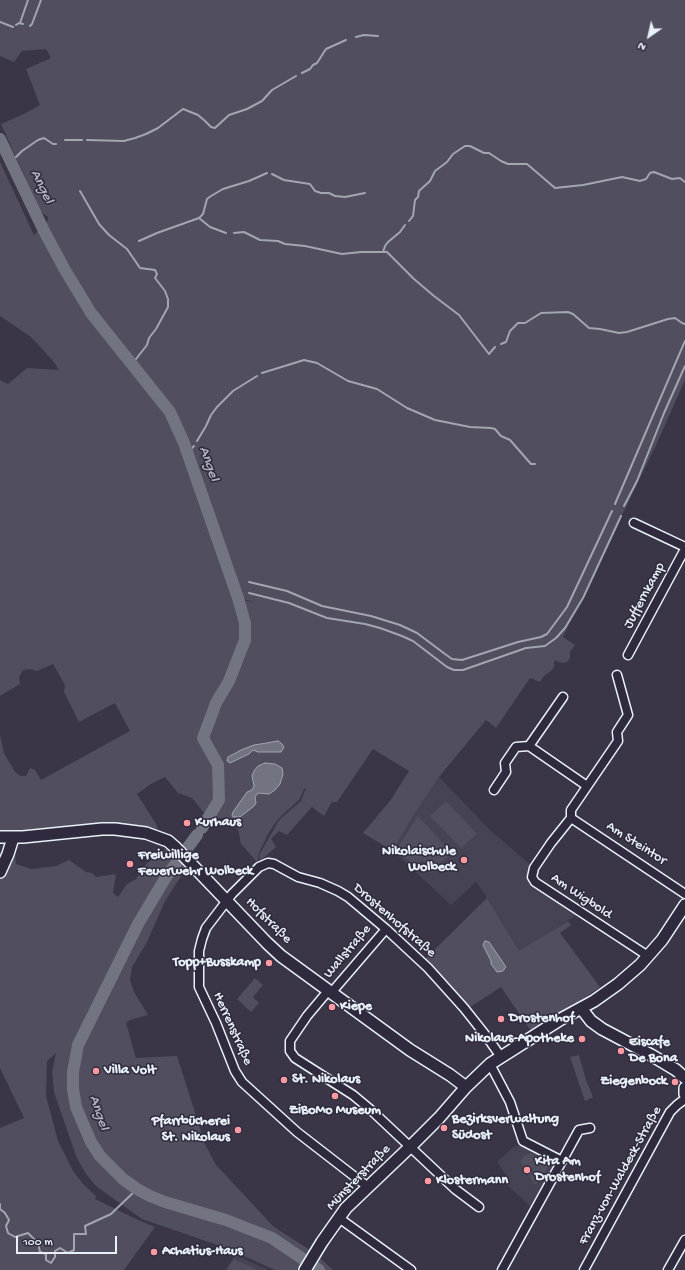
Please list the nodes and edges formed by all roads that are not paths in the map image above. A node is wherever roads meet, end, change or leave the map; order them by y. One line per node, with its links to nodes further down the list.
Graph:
1 (634, 522): 2 (street, Juffernkamp)
2 (685, 548): 3 (street, Juffernkamp)
3 (628, 655)
4 (617, 675): 7 (street, Am Wigbold)
5 (563, 697): 6 (street)
6 (529, 746): 7 (street); 8 (street)
7 (587, 786): 9 (street, Am Wigbold)
8 (494, 790)
9 (571, 818): 13 (street, Am Steintor); 17 (street, Am Wigbold)
10 (0, 837): 11 (street, Hofstraße)
11 (13, 838): 12 (street); 14 (street, Hofstraße)
12 (0, 872)
13 (685, 894)
14 (227, 902): 16 (street, Drostenhofstraße); 18 (street, Hofstraße); 30 (street, Herrenstraße)
15 (685, 906): 17 (street)
16 (386, 929): 18 (street, Wallstraße); 20 (street, Drostenhofstraße)
17 (648, 956): 19 (street)
18 (330, 992): 23 (street, Hofstraße); 28 (street, Wallstraße)
19 (581, 1008): 20 (street); 22 (street)
20 (501, 1056): 21 (street)
21 (490, 1064): 23 (street); 29 (street)
22 (685, 1078)
23 (466, 1087): 28 (street, Münsterstraße)
24 (685, 1088): 25 (street)
25 (685, 1094)
26 (685, 1099): 37 (street, Franz-von-Waldeck-Straße)
27 (590, 1128): 29 (street)
28 (410, 1148): 30 (street, Münsterstraße); 31 (street, Münsterstraße)
29 (562, 1161): 36 (street)
30 (368, 1186): 32 (street, Münsterstraße)
31 (479, 1207)
32 (338, 1218): 34 (street, Münsterstraße); 35 (street)
33 (685, 1240): 38 (street)
34 (305, 1270)
35 (411, 1270)
36 (502, 1270)
37 (584, 1270)
38 (668, 1270)

